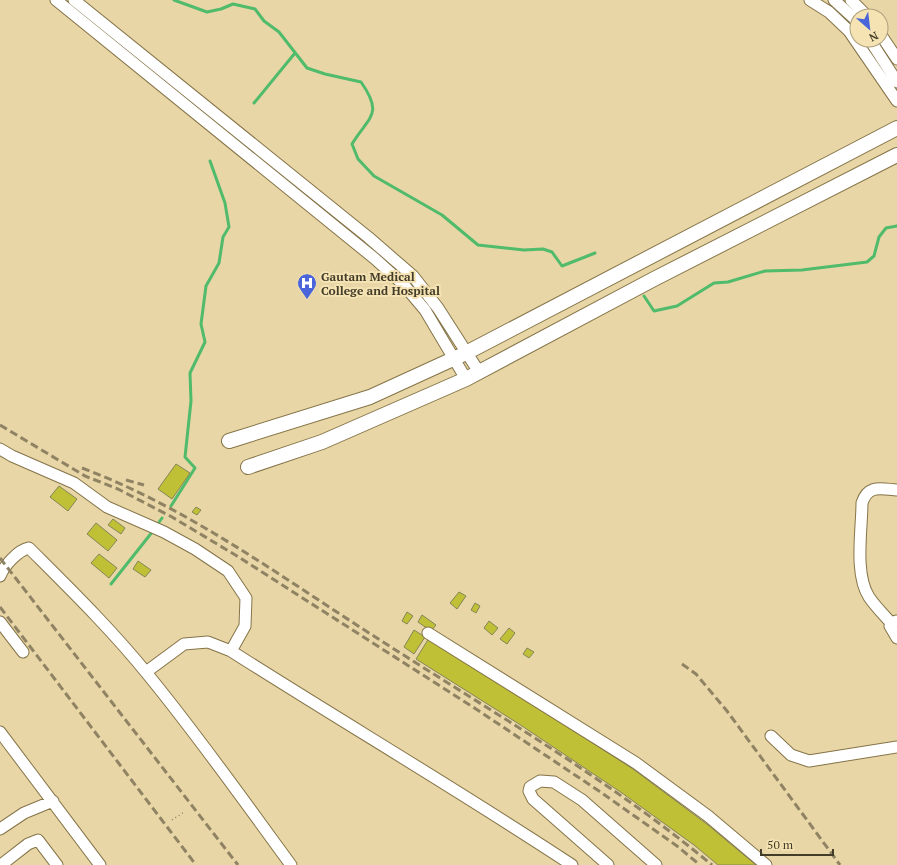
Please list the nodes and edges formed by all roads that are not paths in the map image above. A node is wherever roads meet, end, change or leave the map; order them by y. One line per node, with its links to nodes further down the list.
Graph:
1 (56, 0): 15 (street)
2 (74, 0): 15 (street)
3 (810, 0): 12 (street)
4 (834, 0): 7 (street)
5 (851, 0): 6 (street)
6 (859, 8)
7 (849, 14)
8 (889, 47): 10 (street)
9 (875, 48): 11 (street)
10 (897, 59)
11 (897, 82)
12 (897, 101)
13 (897, 128): 15 (main road)
14 (897, 155): 16 (main road)
15 (460, 355): 16 (street); 17 (street); 18 (main road)
16 (479, 372): 17 (main road)
17 (466, 379): 20 (main road)
18 (229, 441)
19 (0, 449): 27 (street)
20 (248, 467)
21 (897, 490): 24 (street)
22 (0, 576): 29 (street)
23 (0, 622): 28 (street)
24 (894, 622): 26 (street)
25 (428, 633): 42 (street)
26 (897, 638)
27 (231, 651): 29 (street); 39 (street)
28 (23, 652)
29 (146, 672): 38 (street)
30 (0, 732): 33 (street)
31 (771, 736): 32 (street)
32 (897, 747)
33 (52, 801): 34 (street); 37 (street)
34 (0, 829)
35 (1, 865): 36 (street)
36 (57, 865)
37 (100, 865)
38 (291, 865)
39 (572, 865)
40 (608, 865): 41 (street)
41 (656, 865)
42 (766, 865)

